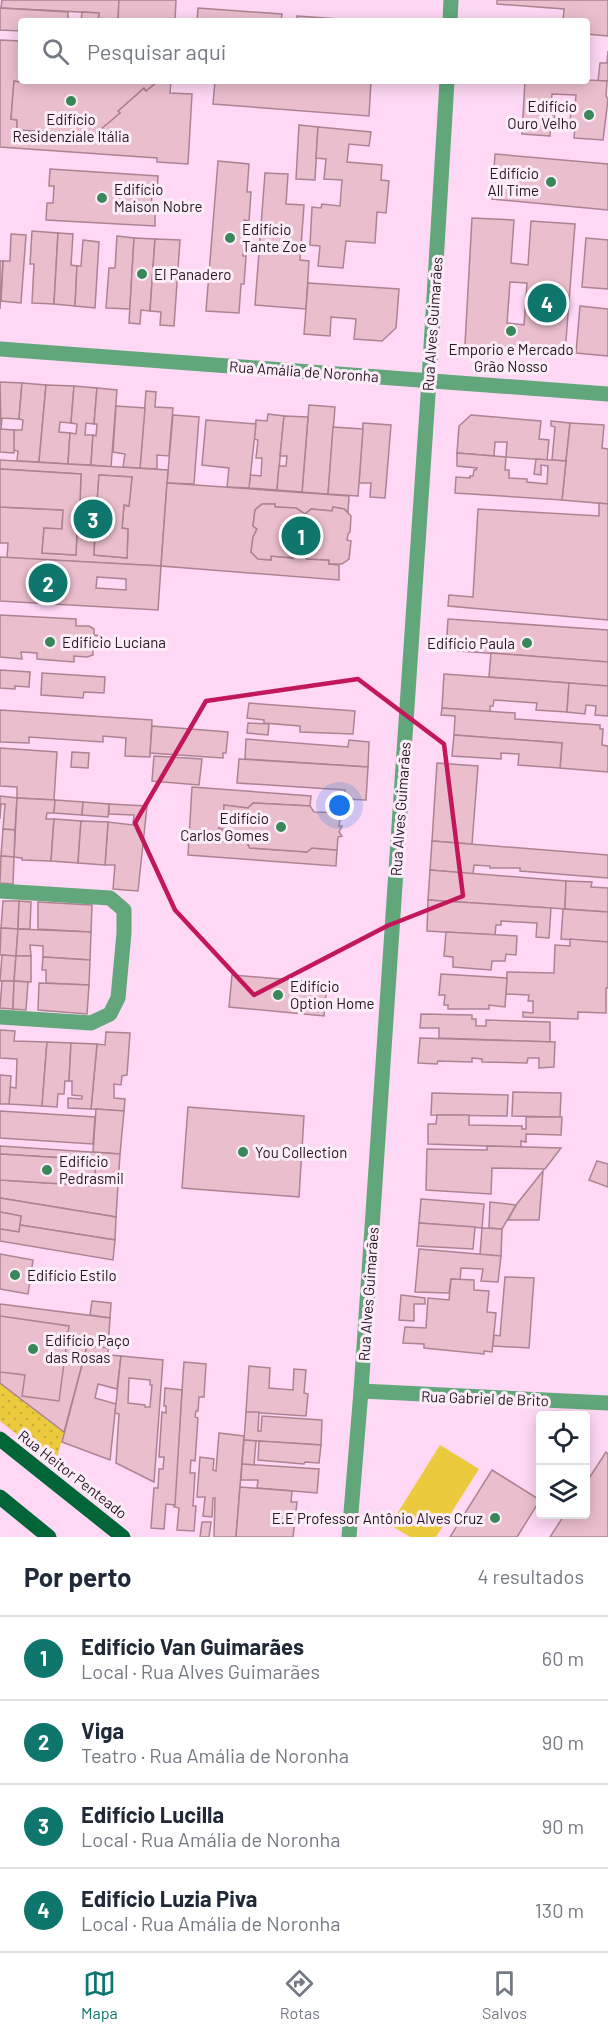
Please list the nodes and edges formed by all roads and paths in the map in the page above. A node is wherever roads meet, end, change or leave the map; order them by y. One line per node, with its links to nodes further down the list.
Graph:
1 (452, 0): 2 (street)
2 (450, 18)
3 (447, 84): 5 (street, Rua Alves Guimarães)
4 (0, 349): 5 (street, Rua Amália de Noronha)
5 (429, 380): 6 (street, Rua Amália de Noronha); 9 (street, Rua Alves Guimarães)
6 (608, 394)
7 (0, 891): 8 (street)
8 (0, 1017)
9 (361, 1391): 10 (street, Rua Gabriel de Brito); 15 (street, Rua Alves Guimarães)
10 (608, 1403)
11 (0, 1440): 14 (main road, Rua Heitor Penteado)
12 (0, 1497): 13 (main road)
13 (49, 1537)
14 (123, 1537)
15 (349, 1537)

